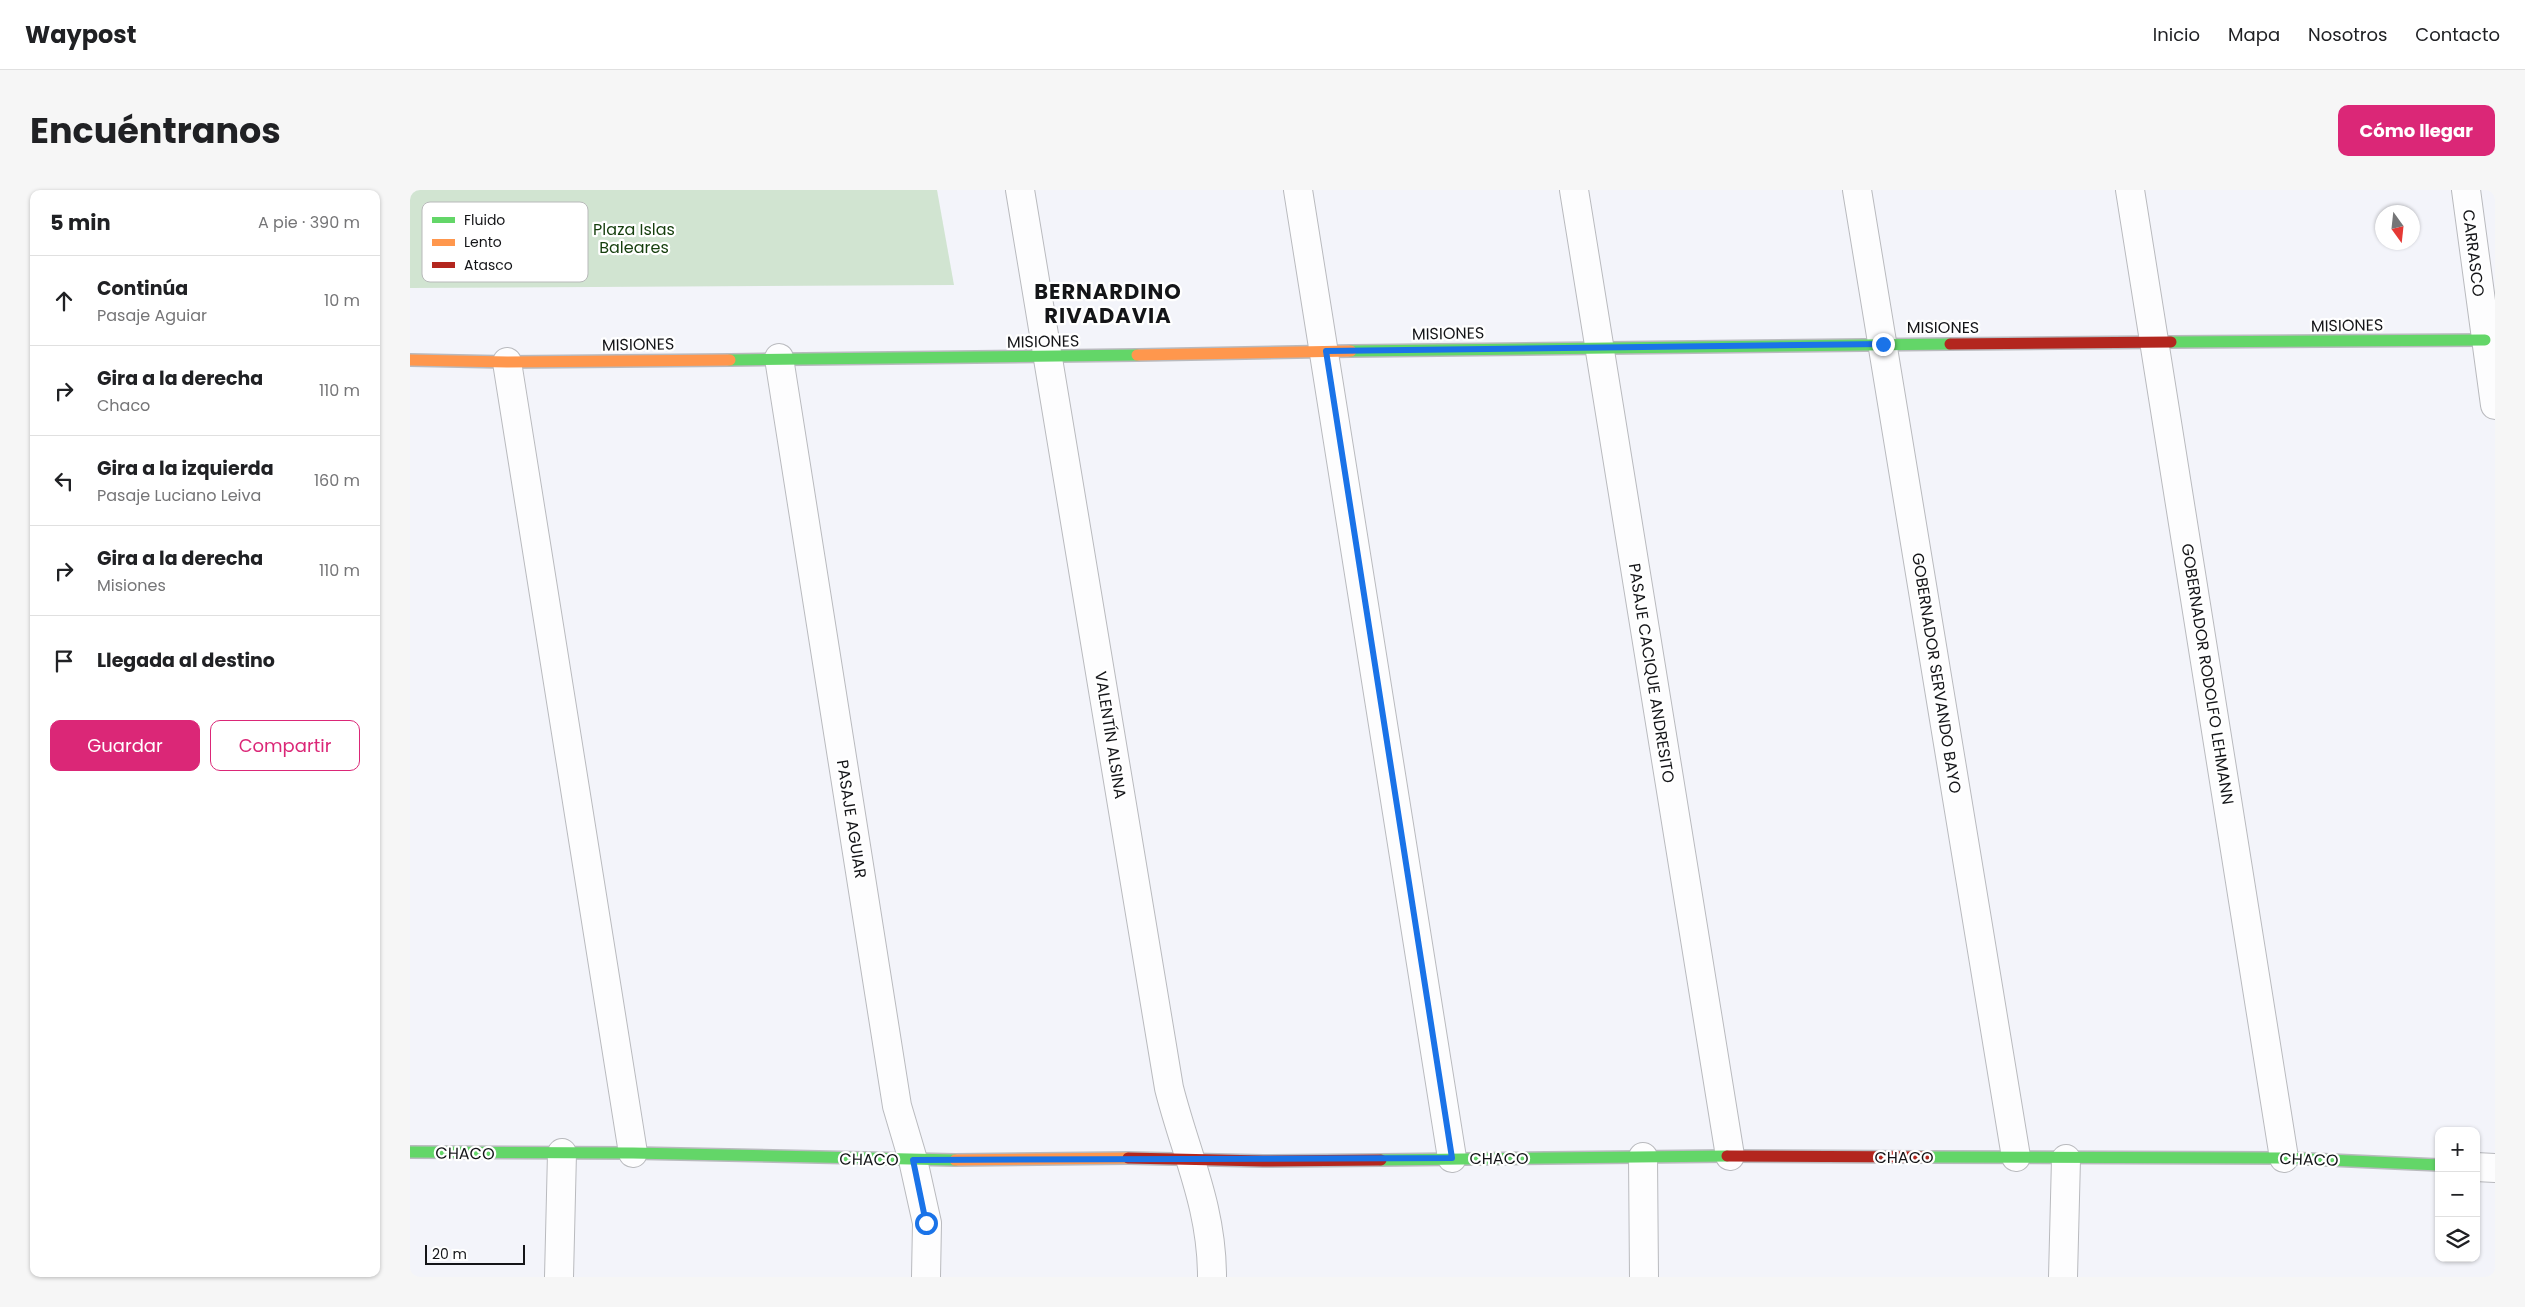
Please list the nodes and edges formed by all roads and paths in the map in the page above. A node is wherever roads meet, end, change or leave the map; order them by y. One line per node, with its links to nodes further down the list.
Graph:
1 (1020, 190): 13 (street, VALENTÍN ALSINA)
2 (1298, 190): 11 (street)
3 (1574, 190): 10 (street, PASAJE CACIQUE ANDRESITO)
4 (1857, 190): 9 (street, GOBERNADOR SERVANDO BAYO)
5 (2130, 190): 8 (street, GOBERNADOR RODOLFO LEHMANN)
6 (2466, 190): 7 (street, CARRASCO)
7 (2486, 340): 8 (street, MISIONES); 16 (street, CARRASCO)
8 (2156, 343): 9 (street, MISIONES); 25 (street, GOBERNADOR RODOLFO LEHMANN)
9 (1883, 344): 10 (street, MISIONES); 22 (street, GOBERNADOR SERVANDO BAYO)
10 (1600, 348): 11 (street, MISIONES); 20 (street, PASAJE CACIQUE ANDRESITO)
11 (1326, 351): 13 (street, MISIONES); 24 (street)
12 (779, 358): 13 (street, MISIONES); 15 (street, MISIONES); 27 (street, PASAJE AGUIAR)
13 (1048, 358): 23 (street, VALENTÍN ALSINA)
14 (410, 360): 15 (street, MISIONES)
15 (507, 362): 19 (street)
16 (2495, 405)
17 (410, 1152): 18 (street, CHACO)
18 (562, 1153): 19 (street, CHACO); 31 (street)
19 (633, 1153): 27 (street, CHACO)
20 (1730, 1156): 21 (street, CHACO); 22 (street, CHACO)
21 (1644, 1157): 24 (street, CHACO); 34 (street)
22 (2016, 1157): 26 (street, CHACO)
23 (1191, 1158): 24 (street, CHACO); 27 (street, CHACO); 33 (street, VALENTÍN ALSINA)
24 (1452, 1158)
25 (2284, 1158): 26 (street, CHACO); 28 (street, CHACO)
26 (2066, 1159): 35 (street)
27 (913, 1160): 32 (street, PASAJE AGUIAR)
28 (2435, 1165)
29 (2480, 1167): 30 (street)
30 (2495, 1168)
31 (559, 1277)
32 (926, 1277)
33 (1212, 1277)
34 (1644, 1277)
35 (2064, 1277)

